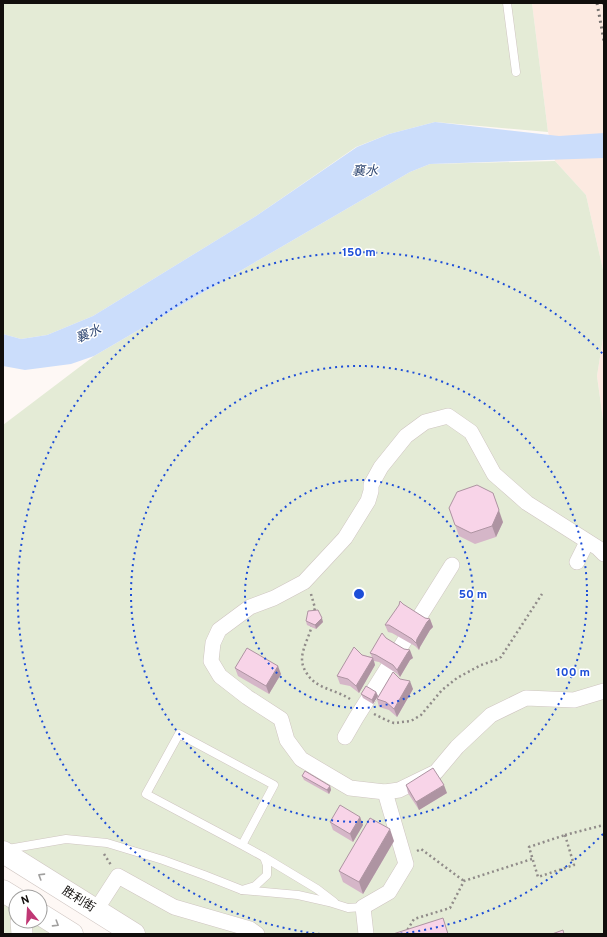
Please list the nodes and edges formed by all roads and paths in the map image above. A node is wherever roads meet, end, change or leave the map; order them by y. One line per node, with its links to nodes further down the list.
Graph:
1 (507, 3): 2 (lane)
2 (516, 72)
3 (587, 542): 4 (street); 5 (street); 9 (street)
4 (604, 554)
5 (576, 562)
6 (452, 564): 8 (street)
7 (604, 691): 9 (street)
8 (345, 737)
9 (385, 792): 16 (street)
10 (604, 825): 11 (path)
11 (565, 835): 17 (path); 17 (path)
12 (96, 842): 14 (lane); 18 (path); 20 (lane)
13 (242, 845): 13 (lane); 15 (lane)
14 (3, 851): 23 (highway, 胜利街, one-way to 14)
15 (264, 857): 20 (lane); 21 (lane)
16 (404, 857): 19 (path); 22 (street)
17 (532, 858): 19 (path)
18 (118, 876): 23 (street); 27 (street)
19 (464, 881): 29 (path)
20 (242, 890): 21 (lane)
21 (336, 904): 22 (lane)
22 (363, 907): 28 (street)
23 (96, 910): 26 (highway, 胜利街)
24 (48, 919): 25 (highway, one-way to 25)
25 (72, 934)
26 (134, 934)
27 (257, 934)
28 (366, 934)
29 (405, 934)

